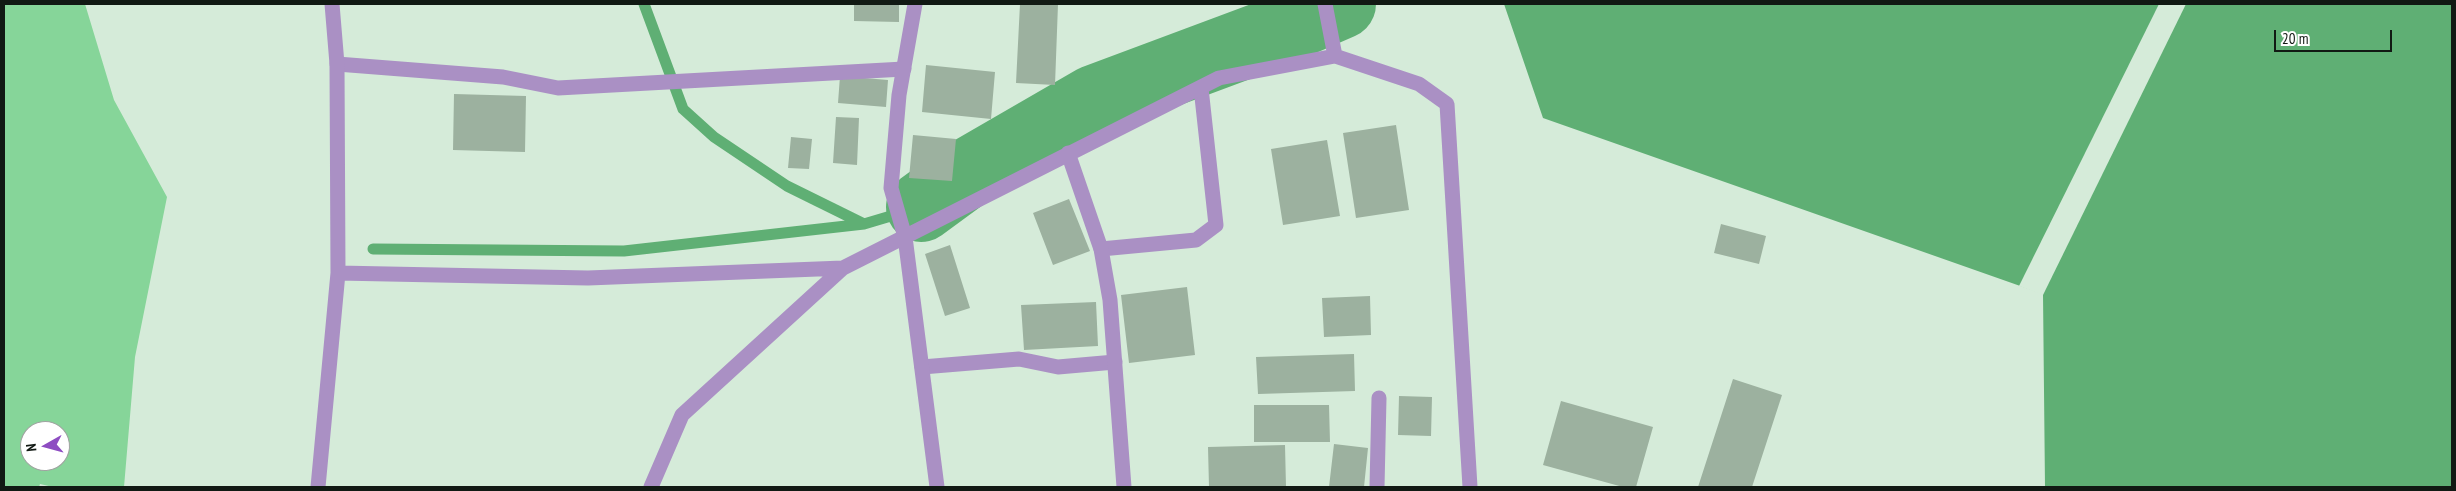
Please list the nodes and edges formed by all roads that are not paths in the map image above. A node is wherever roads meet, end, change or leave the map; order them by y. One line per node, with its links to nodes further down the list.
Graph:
1 (332, 4): 5 (street)
2 (915, 4): 6 (street)
3 (1325, 4): 4 (street)
4 (1335, 56): 7 (street); 21 (street)
5 (337, 64): 6 (street); 12 (street)
6 (904, 69): 9 (street)
7 (1201, 88): 8 (street); 10 (street)
8 (1068, 153): 9 (street); 10 (street)
9 (905, 236): 11 (street); 14 (street)
10 (1101, 249): 13 (street)
11 (843, 268): 12 (street); 17 (street)
12 (338, 273): 16 (street)
13 (1115, 362): 14 (street); 19 (street)
14 (922, 367): 18 (street)
15 (1378, 398): 20 (street)
16 (318, 487)
17 (651, 487)
18 (937, 487)
19 (1124, 487)
20 (1377, 487)
21 (1470, 487)

